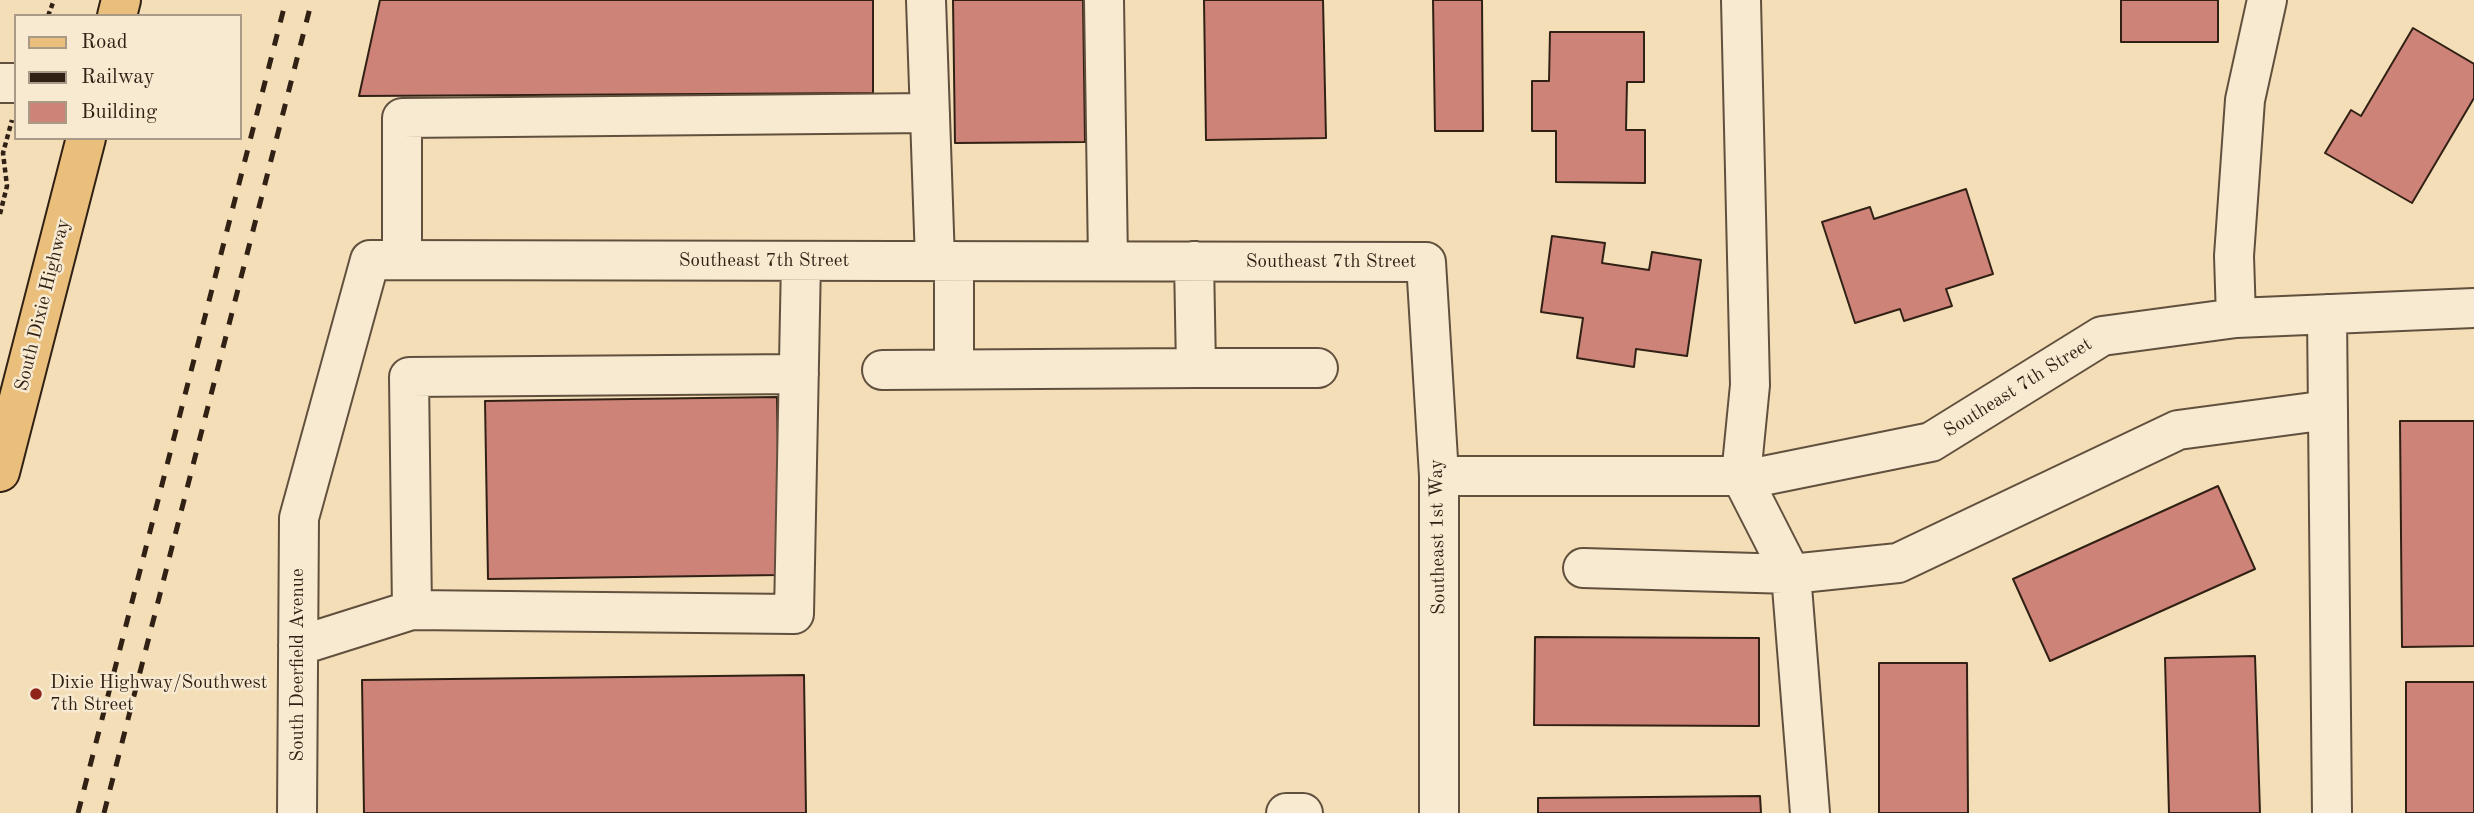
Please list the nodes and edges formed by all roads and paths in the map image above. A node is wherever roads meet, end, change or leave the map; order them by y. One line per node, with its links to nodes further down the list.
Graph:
1 (926, 0): 6 (street)
2 (1104, 0): 13 (street)
3 (1741, 0): 27 (street)
4 (2267, 0): 18 (street)
5 (9, 94): 8 (path)
6 (930, 113): 10 (street); 12 (street)
7 (85, 140): 25 (main road, South Dixie Highway)
8 (1, 150): 9 (path)
9 (0, 214)
10 (402, 260): 11 (street, Southeast 7th Street); 28 (street, Southeast 7th Street)
11 (801, 261): 12 (street, Southeast 7th Street); 23 (street)
12 (945, 261): 13 (street, Southeast 7th Street); 19 (street)
13 (1108, 261): 14 (street, Southeast 7th Street)
14 (1194, 261): 15 (street, Southeast 7th Street); 20 (street)
15 (1426, 262): 26 (street, Southeast 1st Way)
16 (2474, 309): 17 (street, Southeast 7th Street)
17 (2327, 314): 18 (street, Southeast 7th Street); 24 (street)
18 (2236, 318): 27 (street, Southeast 7th Street)
19 (954, 369): 20 (street); 22 (street)
20 (1196, 369): 21 (street)
21 (1318, 369)
22 (882, 370)
23 (799, 374): 31 (street); 31 (street)
24 (2328, 410): 30 (street); 38 (street)
25 (0, 472)
26 (1439, 476): 27 (street, Southeast 7th Street); 36 (street, Southeast 1st Way)
27 (1741, 476): 30 (street)
28 (299, 518): 32 (street, South Deerfield Avenue)
29 (1583, 568): 30 (street)
30 (1791, 574): 37 (street)
31 (412, 610): 32 (street)
32 (298, 646): 33 (street, South Deerfield Avenue)
33 (297, 813)
34 (1286, 813): 35 (street)
35 (1303, 813)
36 (1439, 813)
37 (1810, 813)
38 (2332, 813)

